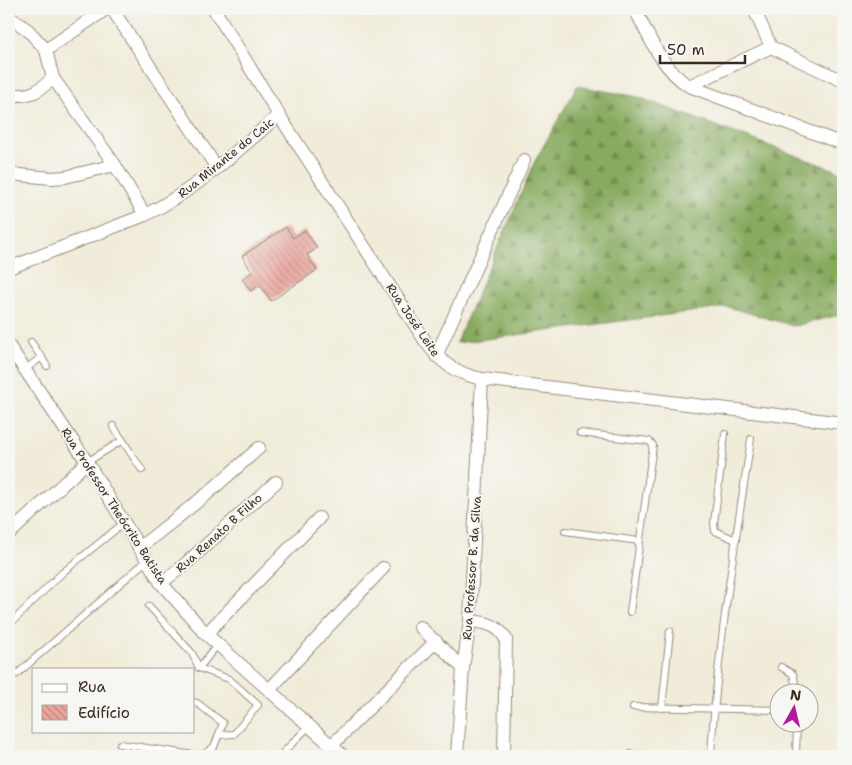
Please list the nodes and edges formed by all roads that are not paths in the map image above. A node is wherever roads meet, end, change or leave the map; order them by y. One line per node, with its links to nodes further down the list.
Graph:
1 (106, 9): 8 (street)
2 (112, 9): 17 (street)
3 (635, 9): 11 (street)
4 (754, 9): 7 (street)
5 (220, 12): 13 (street, Rua José Leite)
6 (9, 17): 8 (street)
7 (771, 47): 10 (street); 11 (street)
8 (46, 50): 9 (street)
9 (53, 78): 12 (street); 16 (street)
10 (843, 81)
11 (689, 86): 14 (street)
12 (9, 95)
13 (280, 114): 17 (street, Rua Mirante do Caic); 23 (street, Rua José Leite)
14 (843, 144)
15 (524, 160): 23 (street)
16 (115, 165): 18 (street); 19 (street)
17 (217, 168): 19 (street, Rua Mirante do Caic)
18 (9, 174)
19 (145, 215): 20 (street, Rua Mirante do Caic)
20 (9, 268)
21 (31, 342): 24 (lane)
22 (10, 352): 26 (street, Rua Professor Theócrito Batista)
23 (436, 356): 27 (street, Rua José Leite)
24 (42, 358): 25 (lane); 26 (lane)
25 (48, 366)
26 (24, 370): 35 (street, Rua Professor Theócrito Batista)
27 (482, 379): 28 (street, Rua José Leite); 50 (street, Rua Professor B. da Silva)
28 (843, 423)
29 (113, 426): 33 (lane)
30 (580, 433): 43 (lane)
31 (725, 434): 42 (lane)
32 (751, 439): 42 (lane)
33 (122, 440): 35 (lane); 36 (lane)
34 (259, 448): 44 (street)
35 (87, 462): 39 (street, Rua Professor Theócrito Batista); 41 (street)
36 (142, 470)
37 (276, 482): 47 (street, Rua Renato B Filho)
38 (319, 518): 54 (street)
39 (125, 522): 44 (street, Rua Professor Theócrito Batista); 51 (lane)
40 (565, 531): 43 (lane)
41 (9, 534)
42 (736, 540): 66 (lane)
43 (639, 541): 49 (lane)
44 (139, 548): 45 (street, Rua Professor Theócrito Batista)
45 (146, 561): 47 (street, Rua Professor Theócrito Batista); 60 (lane)
46 (384, 568): 62 (street)
47 (161, 583): 54 (street, Rua Professor Theócrito Batista)
48 (149, 606): 58 (lane)
49 (630, 612)
50 (470, 621): 59 (street, Rua Professor B. da Silva); 77 (street)
51 (9, 625)
52 (420, 626): 55 (street)
53 (670, 631): 65 (lane)
54 (206, 634): 56 (street, Rua Professor Theócrito Batista)
55 (436, 641): 59 (street); 72 (street)
56 (218, 644): 58 (lane); 62 (street, Rua Professor Theócrito Batista)
57 (781, 667): 61 (lane)
58 (199, 668): 70 (lane)
59 (463, 668): 76 (street, Rua Professor B. da Silva)
60 (17, 674)
61 (795, 682)
62 (269, 690): 68 (street, Rua Professor Theócrito Batista)
63 (195, 702): 70 (lane)
64 (633, 706): 65 (lane)
65 (662, 708): 66 (lane)
66 (714, 708): 67 (lane); 79 (lane)
67 (770, 710)
68 (309, 726): 72 (street, Rua Professor Theócrito Batista); 74 (lane)
69 (797, 732): 80 (lane)
70 (219, 735): 71 (lane)
71 (120, 744)
72 (331, 746): 75 (street, Rua Professor Theócrito Batista)
73 (632, 754): 78 (lane)
74 (280, 756)
75 (343, 756)
76 (457, 756)
77 (504, 756)
78 (662, 756)
79 (711, 756)
80 (796, 756)

